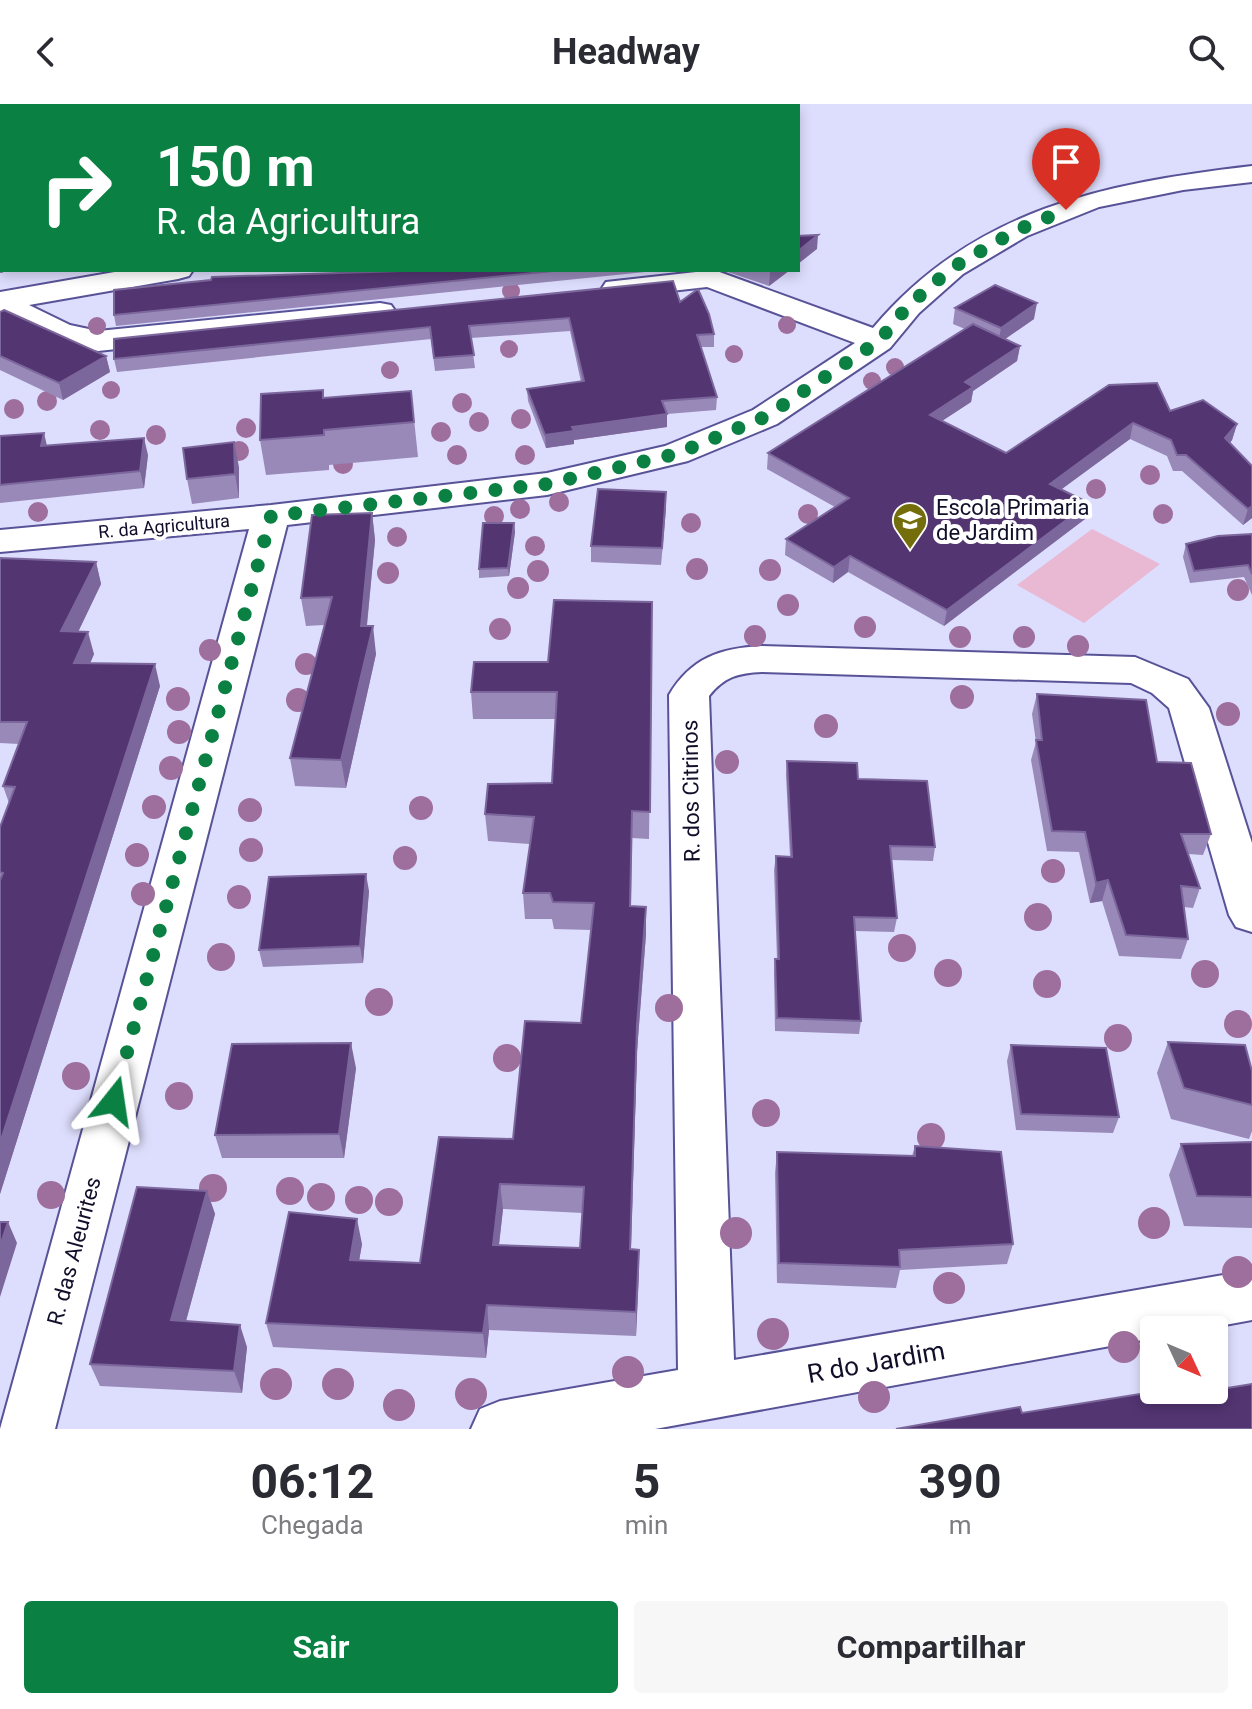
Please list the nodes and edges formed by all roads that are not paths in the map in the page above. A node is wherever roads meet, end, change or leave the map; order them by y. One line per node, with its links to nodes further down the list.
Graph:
1 (1252, 174): 7 (street, R. da Agricultura)
2 (167, 272): 5 (street)
3 (706, 274): 4 (street); 7 (street)
4 (584, 291)
5 (0, 301): 6 (street)
6 (412, 309)
7 (879, 341): 8 (street, R. da Agricultura)
8 (271, 516): 9 (street, R. da Agricultura); 13 (street, R. das Aleurites)
9 (0, 541)
10 (1252, 915): 12 (street, R. dos Citrinos)
11 (1252, 1295): 12 (street, R do Jardim)
12 (707, 1392): 14 (street, R do Jardim)
13 (26, 1429)
14 (500, 1429)

